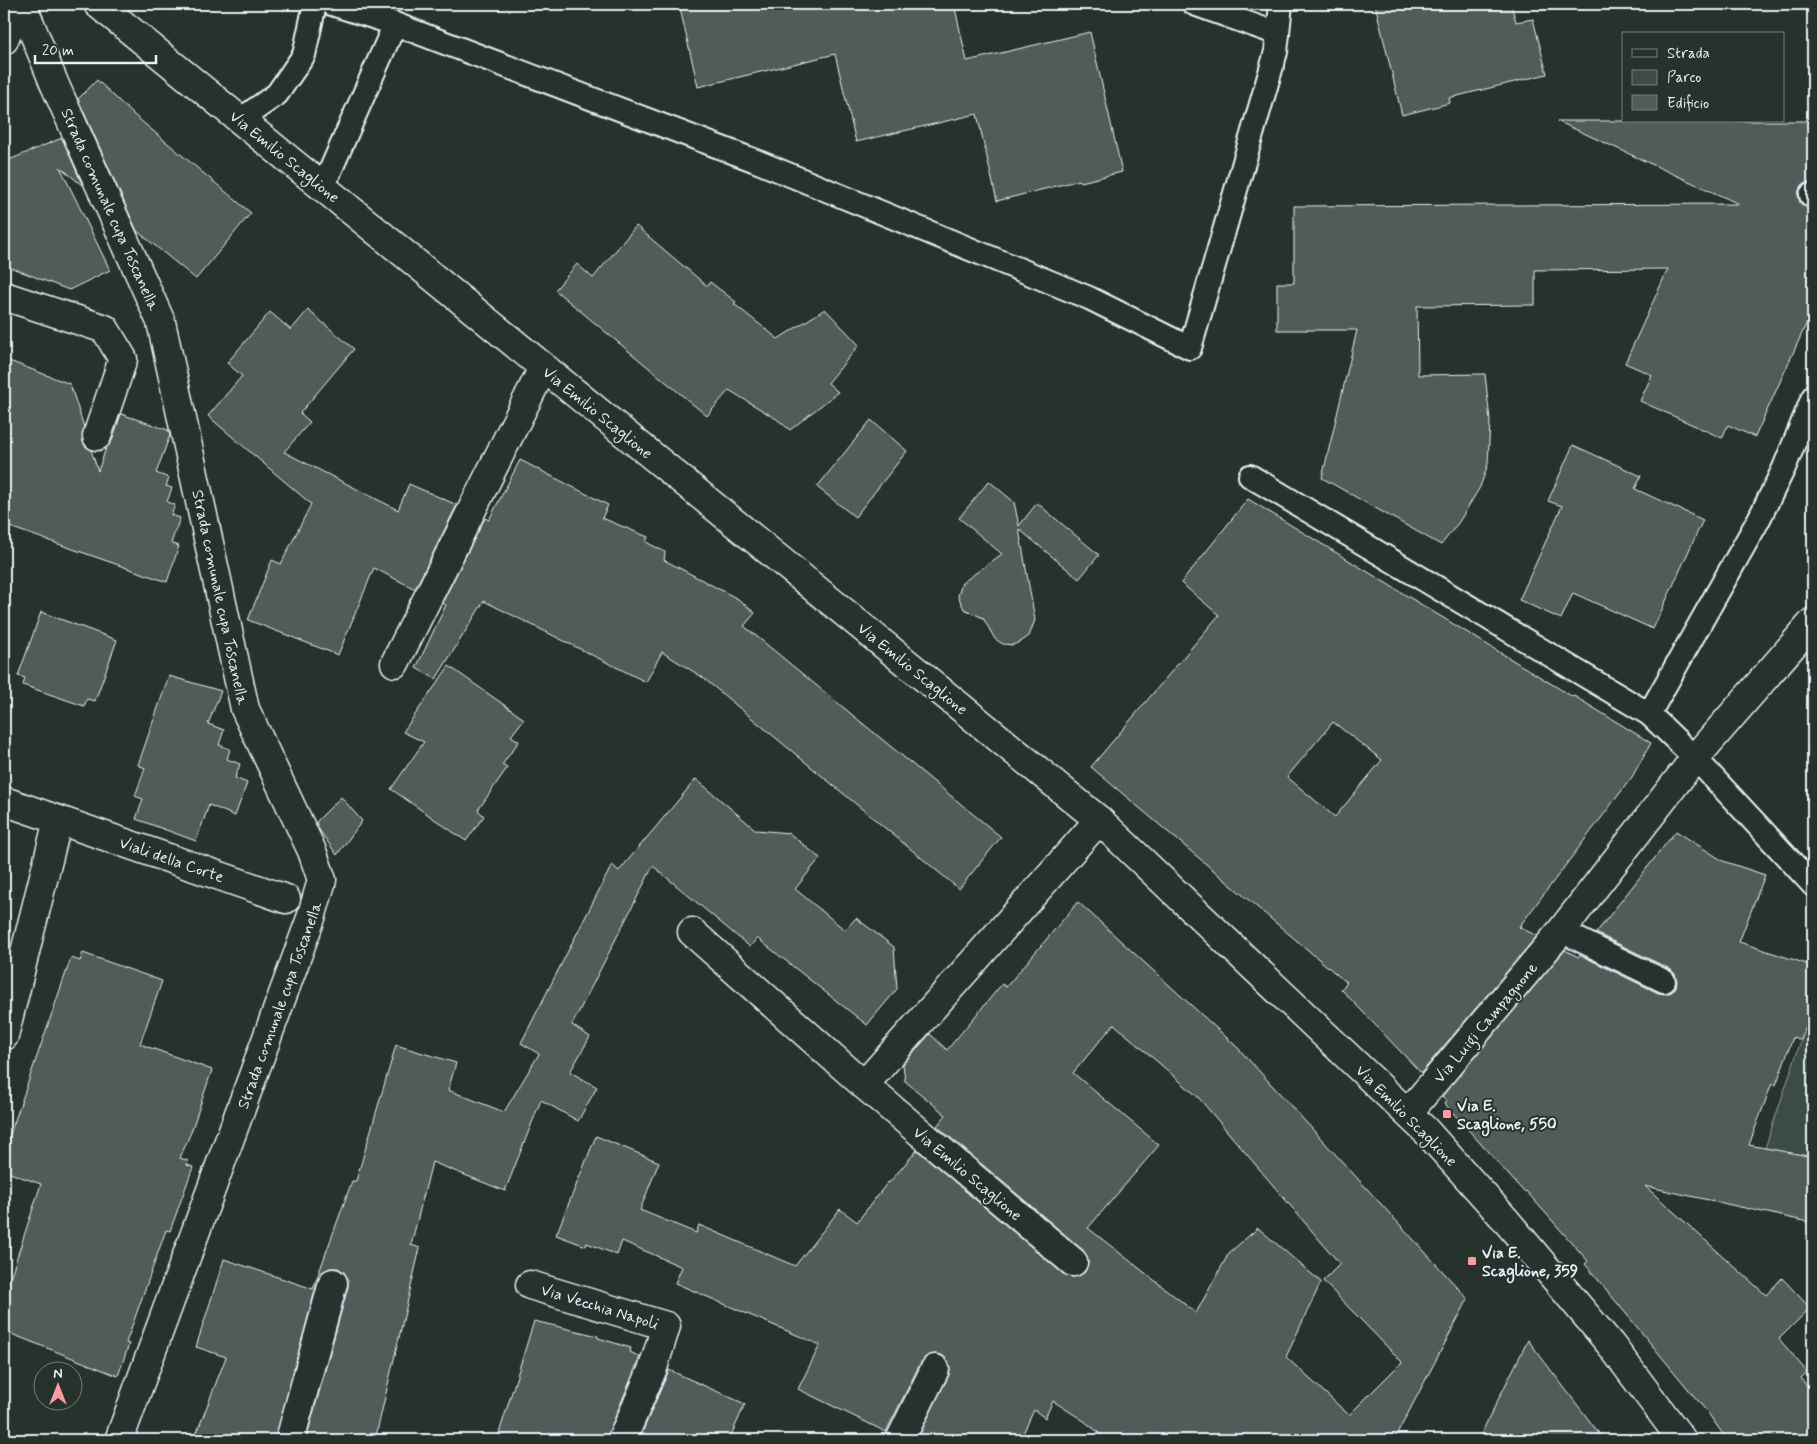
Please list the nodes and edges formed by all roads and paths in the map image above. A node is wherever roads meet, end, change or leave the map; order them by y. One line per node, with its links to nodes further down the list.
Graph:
1 (20, 4): 9 (street); 36 (street, Strada comunale cupa Toscanella)
2 (98, 4): 10 (street, Via Emilio Scaglione)
3 (315, 4): 10 (lane)
4 (332, 4): 7 (lane)
5 (1194, 4): 8 (lane)
6 (1281, 4): 8 (lane)
7 (395, 24): 8 (lane); 11 (lane)
8 (1278, 34)
9 (4, 40)
10 (240, 120): 11 (street, Via Emilio Scaglione)
11 (323, 187): 13 (street, Via Emilio Scaglione)
12 (4, 296): 15 (street)
13 (543, 368): 18 (street); 23 (street, Via Emilio Scaglione)
14 (1813, 397): 19 (lane)
15 (97, 436)
16 (1250, 476): 19 (lane)
17 (1813, 622): 20 (street, Via Luigi Campagnone)
18 (395, 663)
19 (1649, 714): 20 (lane)
20 (1695, 758): 24 (lane); 26 (street, Via Luigi Campagnone)
21 (4, 801): 22 (street, Viali della Corte)
22 (58, 820): 25 (street, Viali della Corte); 29 (street)
23 (1099, 820): 30 (street); 31 (street, Via Emilio Scaglione)
24 (1813, 885)
25 (286, 899)
26 (1561, 931): 28 (lane); 31 (street, Via Luigi Campagnone)
27 (692, 932): 30 (street, Via Emilio Scaglione)
28 (1664, 981)
29 (4, 1036)
30 (864, 1085): 32 (street, Via Emilio Scaglione)
31 (1408, 1113): 40 (street, Via Emilio Scaglione)
32 (1073, 1262)
33 (333, 1283): 37 (street)
34 (530, 1285): 38 (street, Via Vecchia Napoli)
35 (934, 1369): 39 (street)
36 (119, 1440)
37 (290, 1440)
38 (622, 1440)
39 (900, 1440)
40 (1682, 1440)

